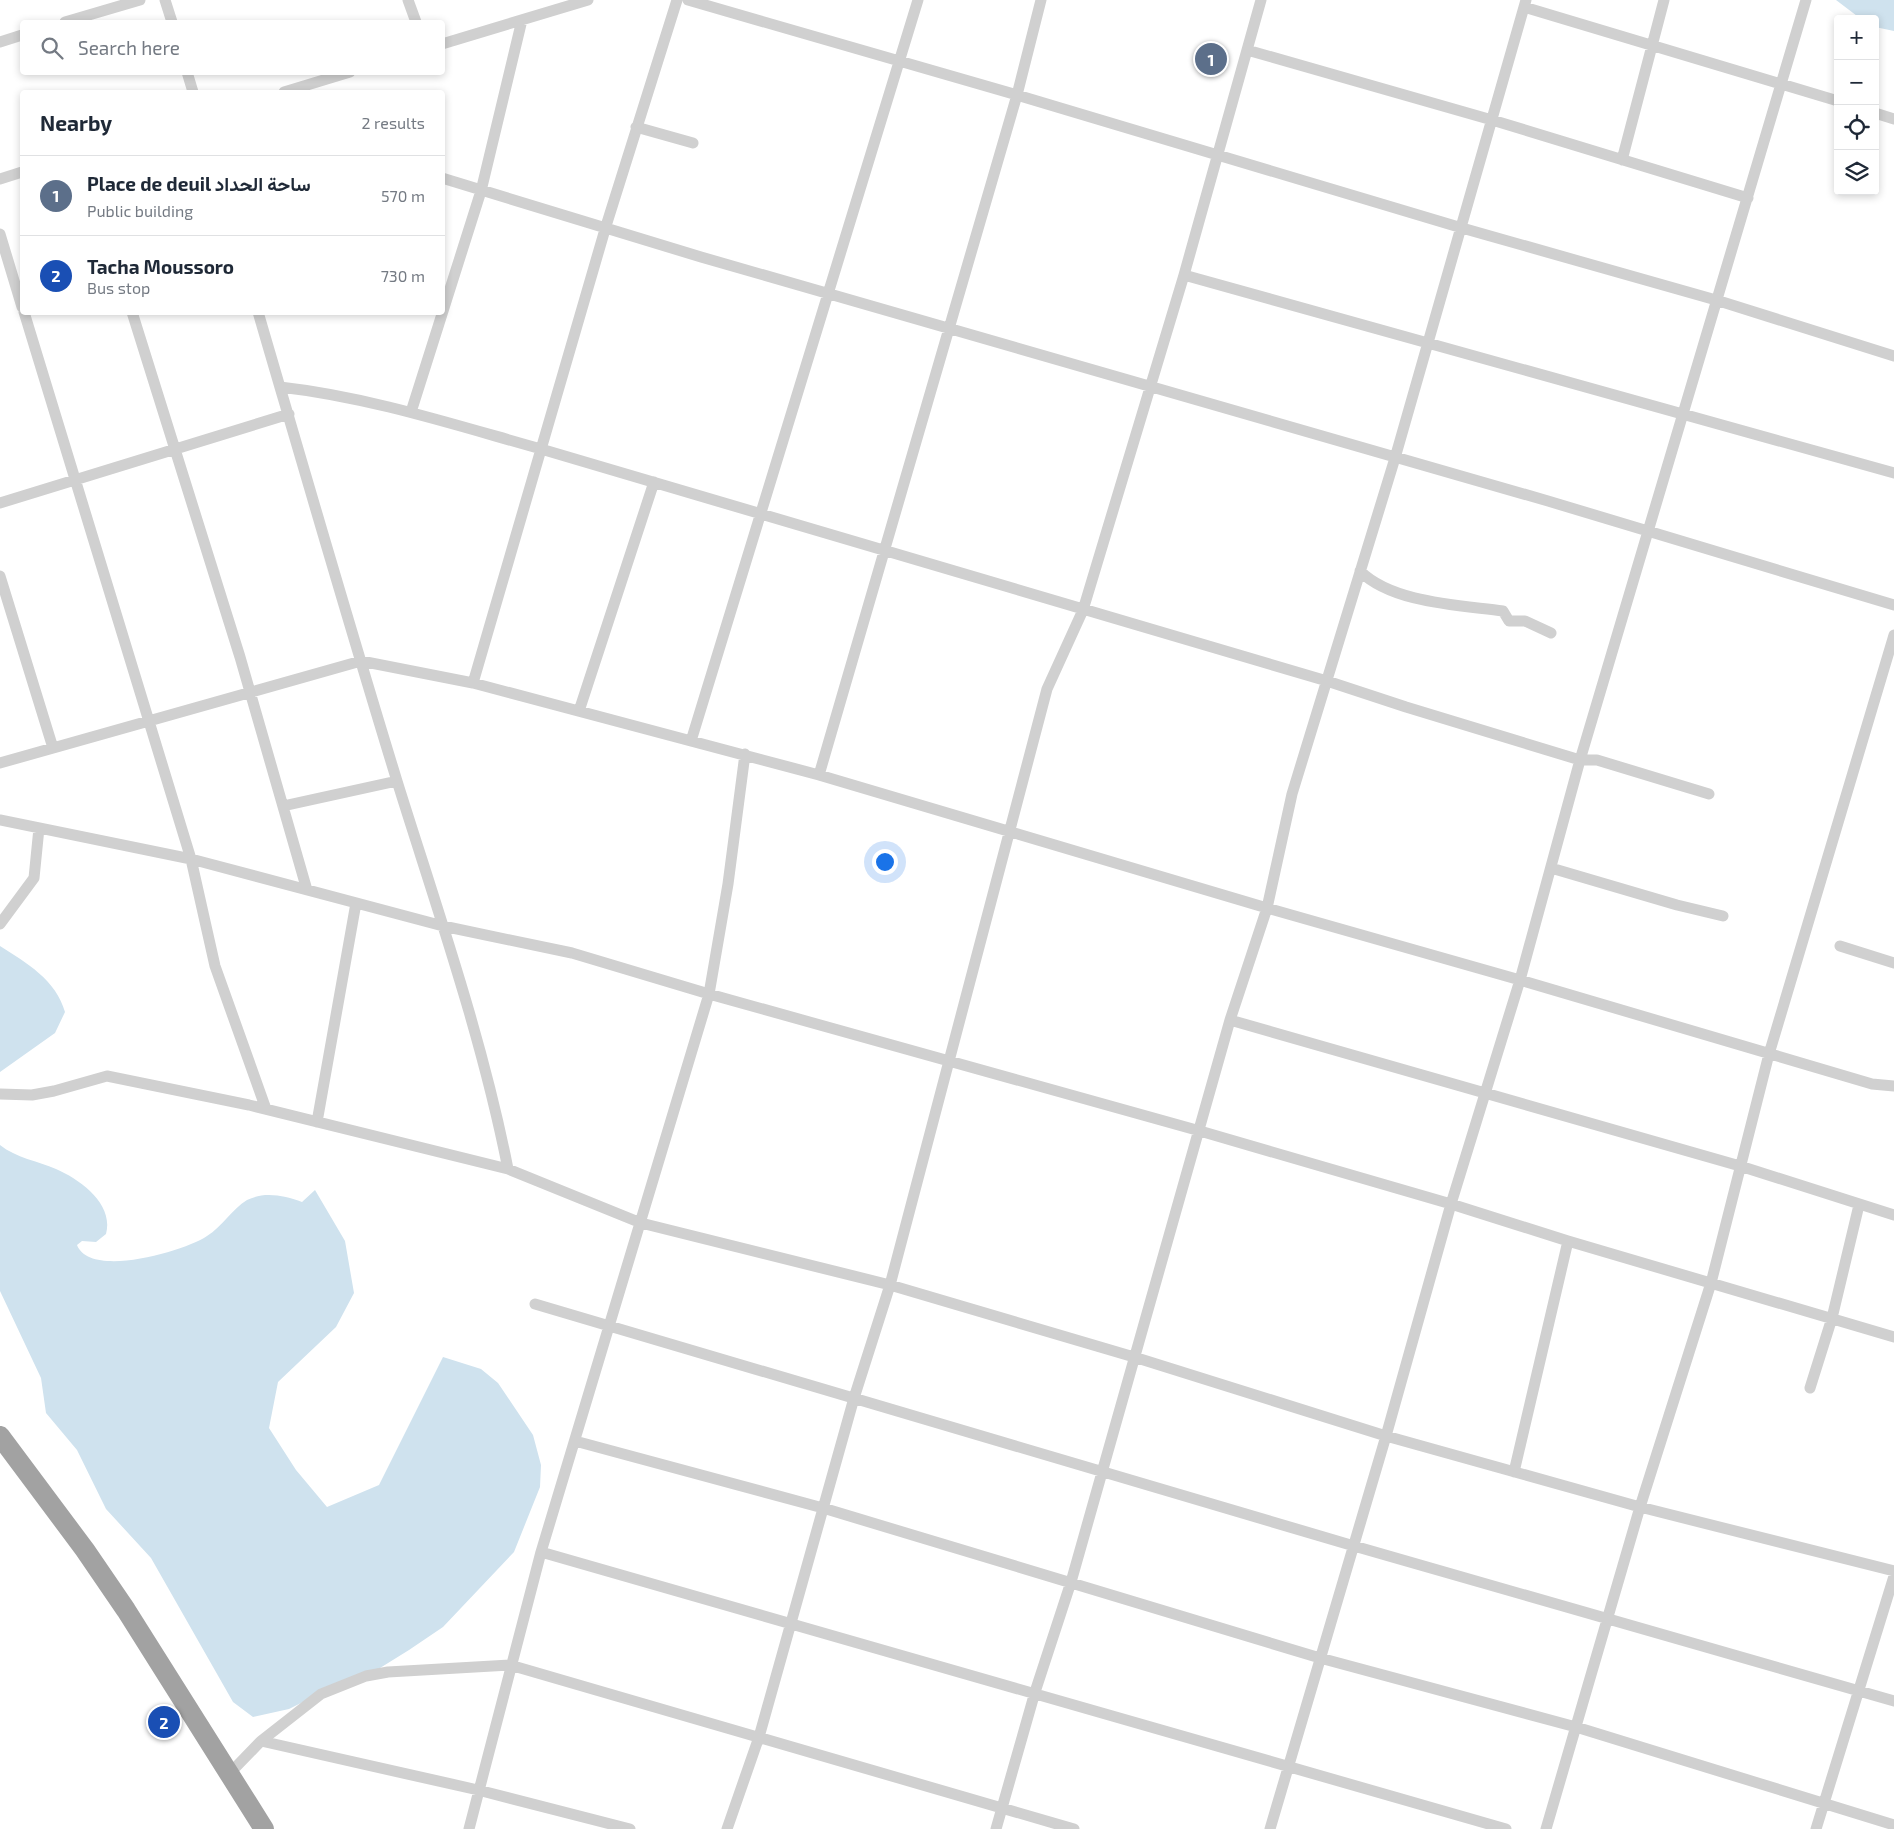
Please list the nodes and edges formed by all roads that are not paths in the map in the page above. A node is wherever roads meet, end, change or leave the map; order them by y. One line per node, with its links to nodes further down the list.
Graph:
1 (140, 0): 13 (street)
2 (166, 0): 14 (street)
3 (408, 0): 15 (street)
4 (588, 0): 16 (street)
5 (677, 0): 33 (street)
6 (688, 0): 22 (street)
7 (918, 0): 22 (street)
8 (1041, 0): 28 (street)
9 (1261, 0): 21 (street)
10 (1664, 0): 20 (street)
11 (1806, 0): 25 (street)
12 (1525, 3): 20 (street); 32 (street)
13 (72, 20)
14 (171, 20)
15 (415, 20)
16 (522, 20): 19 (street); 40 (street)
17 (20, 36): 18 (street)
18 (0, 42)
19 (445, 43)
20 (1652, 44): 25 (street); 36 (street)
21 (1247, 50): 32 (street); 35 (street)
22 (899, 62): 28 (street); 46 (street)
23 (188, 75): 26 (street)
24 (340, 75): 27 (street)
25 (1782, 84): 29 (street); 41 (street)
26 (192, 90)
27 (291, 90)
28 (1017, 95): 35 (street); 54 (street)
29 (1834, 101)
30 (1879, 114): 31 (street)
31 (1894, 119)
32 (1492, 120): 36 (street); 43 (street)
33 (636, 128): 34 (street); 42 (street)
34 (693, 143)
35 (1217, 156): 43 (street); 45 (street)
36 (1622, 160): 41 (street)
37 (20, 173): 38 (street)
38 (0, 179)
39 (445, 179): 40 (street)
40 (481, 191): 42 (street); 49 (street)
41 (1748, 198): 48 (street)
42 (606, 226): 46 (street); 62 (street)
43 (1462, 228): 48 (street); 55 (street)
44 (0, 234): 47 (street)
45 (1184, 275): 55 (street); 58 (street)
46 (828, 294): 54 (street); 69 (street)
47 (20, 300)
48 (1716, 300): 56 (street); 61 (street)
49 (445, 306)
50 (25, 315): 66 (street)
51 (133, 315): 63 (street)
52 (259, 315): 57 (street)
53 (442, 315): 59 (street)
54 (948, 328): 58 (street); 71 (street)
55 (1428, 343): 61 (street); 64 (street)
56 (1894, 356)
57 (280, 387): 59 (street); 60 (street)
58 (1151, 387): 64 (street); 75 (street)
59 (412, 412): 62 (street)
60 (289, 414): 63 (street); 78 (street)
61 (1683, 414): 65 (street); 70 (street)
62 (541, 449): 67 (street); 80 (street)
63 (175, 450): 66 (street); 81 (street)
64 (1396, 458): 70 (street); 72 (street)
65 (1894, 472)
66 (76, 480): 68 (street); 83 (street)
67 (654, 482): 69 (street); 82 (street)
68 (0, 503)
69 (760, 514): 71 (street); 84 (street)
70 (1649, 532): 74 (street); 87 (street)
71 (883, 551): 75 (street); 89 (street)
72 (1360, 571): 76 (street); 79 (street)
73 (0, 576): 85 (street)
74 (1894, 605)
75 (1083, 610): 79 (street); 95 (street)
76 (1551, 633)
77 (1894, 635): 109 (street)
78 (361, 661): 80 (street); 81 (street); 90 (street)
79 (1327, 681): 87 (street); 100 (street)
80 (473, 683): 82 (street)
81 (250, 691): 83 (street); 92 (street)
82 (578, 710): 84 (street)
83 (149, 720): 85 (street); 96 (street)
84 (691, 740): 86 (street)
85 (53, 748): 88 (street)
86 (745, 754): 89 (street); 107 (street)
87 (1580, 760): 91 (street); 97 (street)
88 (0, 763)
89 (819, 775): 95 (street)
90 (397, 781): 92 (street); 103 (street)
91 (1709, 794)
92 (283, 806): 98 (street)
93 (0, 820): 94 (street)
94 (39, 828): 96 (street); 102 (street)
95 (1009, 832): 100 (street); 110 (street)
96 (191, 859): 98 (street); 114 (street)
97 (1551, 868): 101 (street); 106 (street)
98 (308, 890): 99 (street)
99 (356, 903): 103 (street); 115 (street)
100 (1267, 908): 106 (street); 108 (street)
101 (1722, 916)
102 (0, 924)
103 (444, 926): 107 (street); 118 (street)
104 (1840, 946): 105 (street)
105 (1894, 963)
106 (1520, 980): 109 (street); 112 (street)
107 (709, 994): 110 (street); 122 (street)
108 (1230, 1020): 112 (street); 116 (street)
109 (1769, 1054): 111 (street); 117 (street)
110 (949, 1061): 116 (street); 125 (street)
111 (1894, 1086)
112 (1485, 1093): 117 (street); 119 (street)
113 (0, 1094): 114 (street)
114 (266, 1109): 115 (street)
115 (318, 1122): 118 (street)
116 (1200, 1131): 119 (street); 130 (street)
117 (1740, 1166): 120 (street); 124 (street)
118 (508, 1168): 122 (street)
119 (1451, 1204): 123 (street); 134 (street)
120 (1859, 1205): 121 (street); 127 (street)
121 (1894, 1215)
122 (641, 1223): 125 (street); 128 (street)
123 (1568, 1241): 124 (street); 137 (street)
124 (1711, 1283): 127 (street); 138 (street)
125 (890, 1286): 130 (street); 132 (street)
126 (535, 1304): 128 (street)
127 (1832, 1318): 129 (street); 131 (street)
128 (610, 1327): 132 (street); 135 (street)
129 (1894, 1336)
130 (1134, 1357): 134 (street); 136 (street)
131 (1810, 1388)
132 (854, 1398): 136 (street); 139 (street)
133 (0, 1436): 156 (highway)
134 (1386, 1436): 137 (street); 140 (street)
135 (575, 1441): 139 (street); 141 (street)
136 (1102, 1471): 140 (street); 144 (street)
137 (1514, 1472): 138 (street)
138 (1640, 1507): 142 (street); 145 (street)
139 (823, 1508): 144 (street); 146 (street)
140 (1354, 1546): 145 (street); 147 (street)
141 (541, 1552): 146 (street); 148 (street)
142 (1894, 1572)
143 (1894, 1576): 149 (street)
144 (1070, 1582): 147 (street); 150 (street)
145 (1608, 1619): 149 (street); 152 (street)
146 (792, 1622): 150 (street); 153 (street)
147 (1320, 1658): 152 (street); 155 (street)
148 (510, 1665): 153 (street); 154 (street); 157 (street)
149 (1859, 1690): 151 (street); 158 (street)
150 (1035, 1692): 155 (street); 159 (street)
151 (1894, 1701)
152 (1576, 1727): 158 (street); 170 (street)
153 (759, 1737): 159 (street); 165 (street)
154 (261, 1741): 156 (street); 157 (street)
155 (1289, 1766): 168 (street); 169 (street)
156 (230, 1774): 160 (highway)
157 (478, 1790): 163 (street); 164 (street)
158 (1823, 1804): 161 (street); 171 (street)
159 (1002, 1808): 166 (street); 167 (street)
160 (255, 1820): 162 (highway)
161 (1894, 1825)
162 (264, 1829)
163 (469, 1829)
164 (630, 1829)
165 (727, 1829)
166 (996, 1829)
167 (1074, 1829)
168 (1270, 1829)
169 (1506, 1829)
170 (1546, 1829)
171 (1816, 1829)

